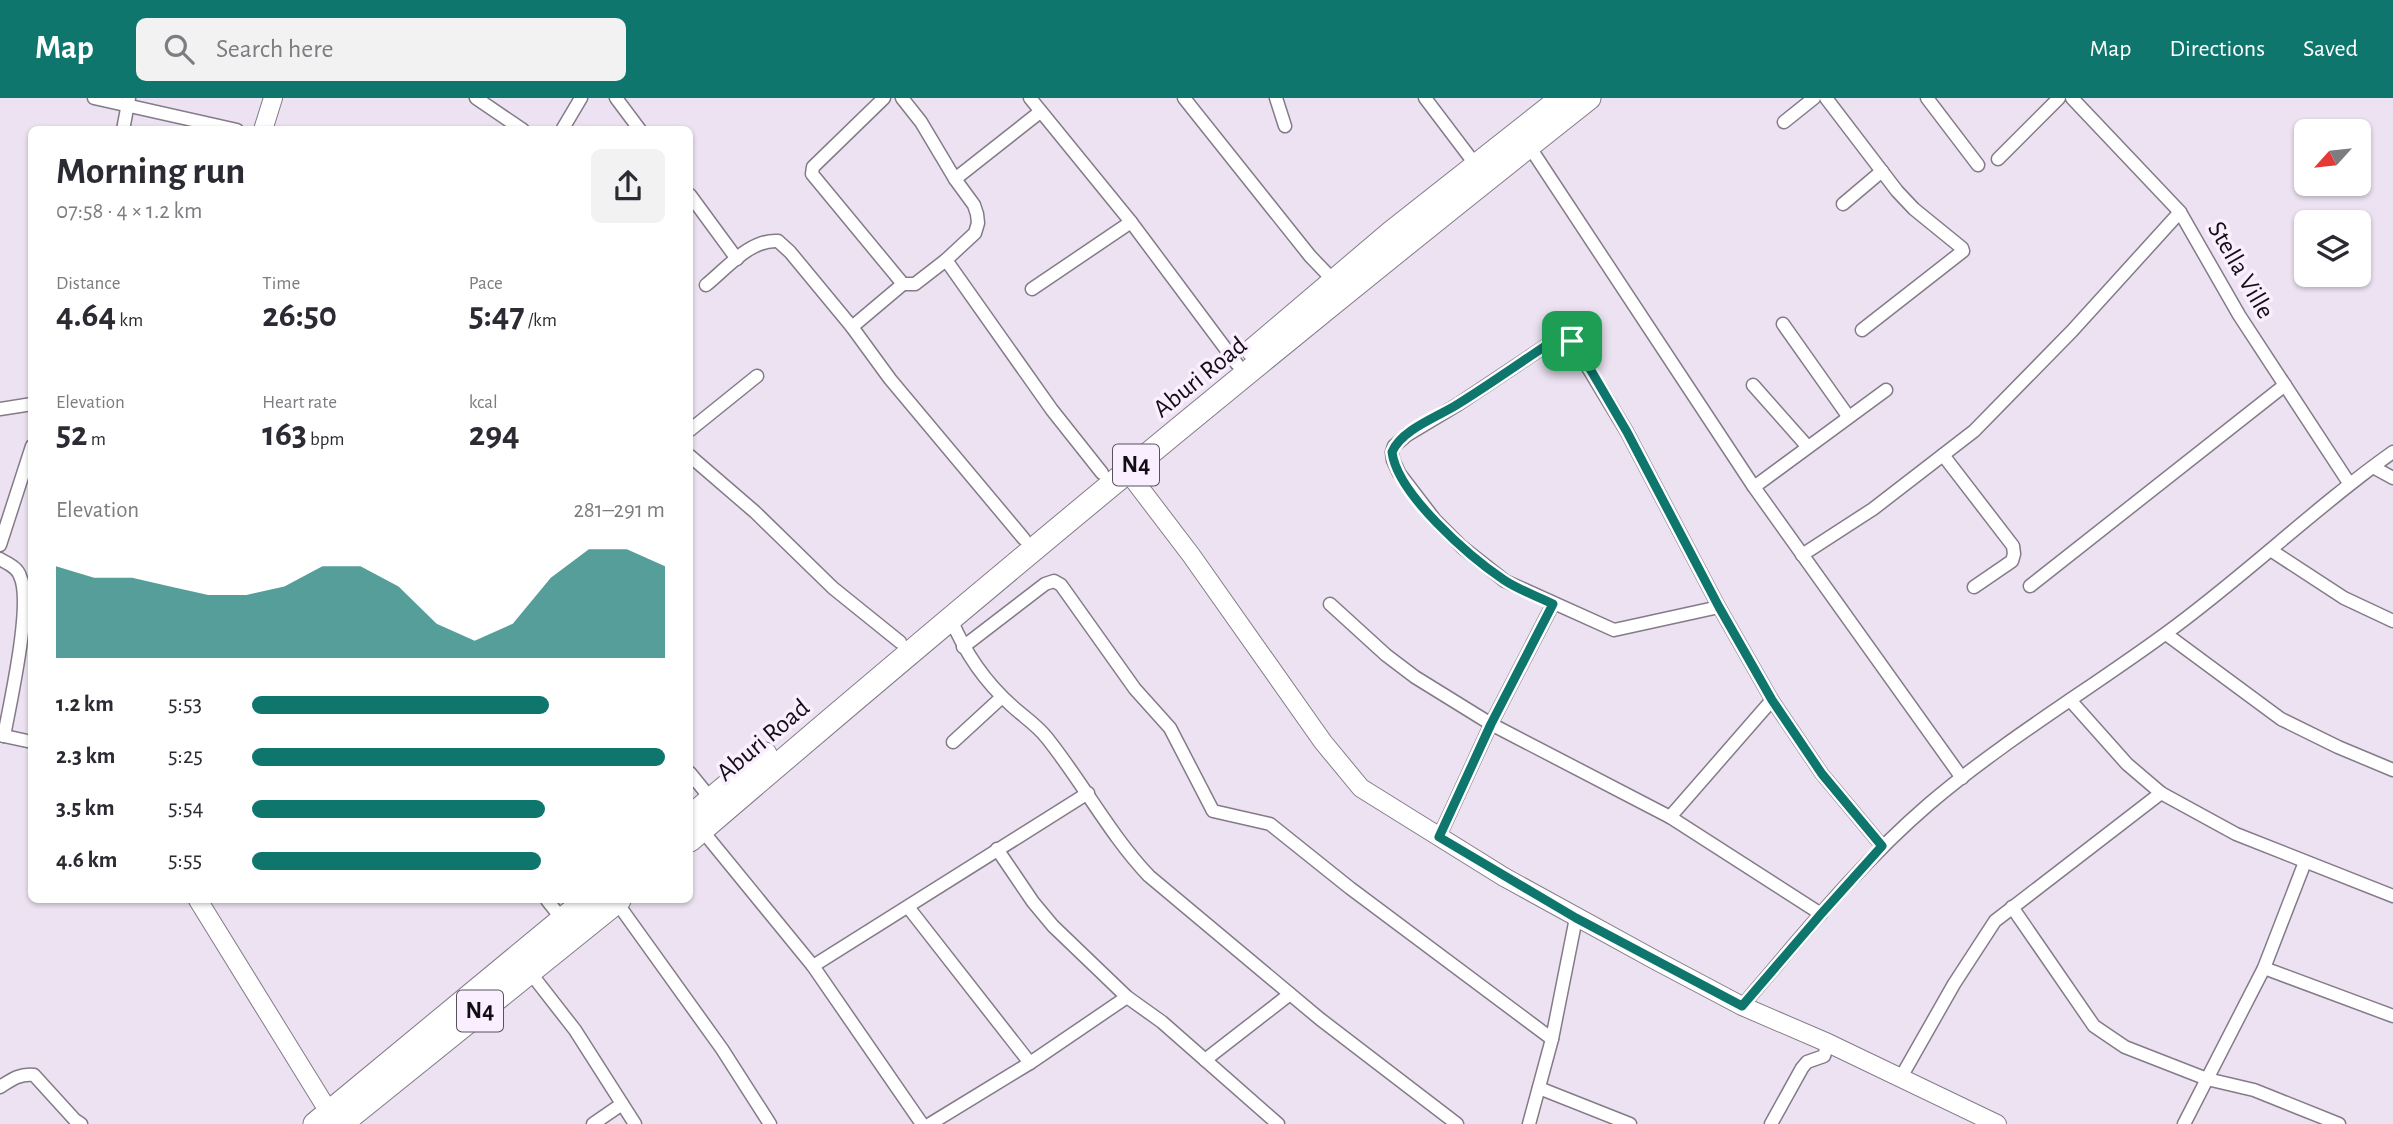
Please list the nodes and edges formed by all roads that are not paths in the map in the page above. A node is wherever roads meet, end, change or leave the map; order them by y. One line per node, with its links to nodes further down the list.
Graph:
1 (94, 98): 19 (street)
2 (272, 98): 24 (street)
3 (476, 98): 25 (street)
4 (582, 98): 26 (street)
5 (616, 98): 27 (street)
6 (884, 98): 41 (street)
7 (902, 98): 34 (street)
8 (1030, 98): 20 (street)
9 (1184, 98): 44 (street)
10 (1276, 98): 28 (street)
11 (1425, 98): 31 (street)
12 (1562, 98): 31 (highway, Aburi Road / N4)
13 (1589, 98): 29 (highway, Aburi Road / N4)
14 (1814, 98): 21 (street)
15 (1826, 98): 33 (street)
16 (1927, 98): 32 (street)
17 (2059, 98): 30 (street)
18 (2072, 98): 37 (street, Stella Ville)
19 (128, 101): 22 (street); 23 (street)
20 (1041, 112): 34 (street); 38 (street)
21 (1784, 122)
22 (124, 126)
23 (222, 126)
24 (264, 126)
25 (517, 126)
26 (564, 126)
27 (637, 126)
28 (1285, 126)
29 (1529, 146): 44 (highway, Aburi Road / N4); 67 (street)
30 (1998, 159)
31 (1475, 164): 44 (highway, Aburi Road / N4)
32 (1978, 165)
33 (1882, 171): 36 (street); 47 (street)
34 (956, 179): 40 (street)
35 (693, 199): 39 (street)
36 (1843, 204)
37 (2180, 212): 51 (street, Stella Ville); 59 (street)
38 (1131, 222): 43 (street); 48 (street)
39 (737, 259): 42 (street); 46 (street)
40 (946, 260): 41 (street); 64 (street)
41 (903, 284): 46 (street)
42 (706, 285)
43 (1032, 289)
44 (1327, 294): 48 (highway, Aburi Road / N4); 63 (highway, Aburi Road / N4)
45 (1783, 324): 55 (street)
46 (852, 327): 68 (street)
47 (1862, 330)
48 (1237, 364): 64 (highway, Aburi Road / N4)
49 (757, 376): 56 (street)
50 (1753, 385): 57 (street)
51 (2284, 385): 66 (street, Stella Ville); 73 (street)
52 (1886, 390): 55 (street)
53 (28, 405): 54 (street)
54 (0, 409)
55 (1848, 416): 57 (street)
56 (693, 428)
57 (1807, 446): 67 (street)
58 (2393, 453): 62 (street)
59 (1943, 455): 71 (street); 74 (street)
60 (28, 458): 69 (street)
61 (693, 459): 81 (street)
62 (2373, 467): 65 (street); 66 (street)
63 (1127, 471): 78 (highway, Aburi Road / N4); 98 (street)
64 (1102, 473): 68 (highway, Aburi Road / N4)
65 (2393, 478)
66 (2349, 483): 70 (street)
67 (1754, 487): 71 (street)
68 (1024, 539): 81 (highway, Aburi Road / N4)
69 (0, 545)
70 (2272, 551): 79 (street); 80 (street)
71 (1802, 555): 92 (street)
72 (0, 559): 87 (street)
73 (2030, 586)
74 (1974, 587)
75 (1329, 604): 86 (street)
76 (1553, 604): 77 (street); 77 (street); 86 (street)
77 (1719, 607): 84 (street)
78 (951, 619): 82 (street); 97 (highway, Aburi Road / N4)
79 (2393, 621)
80 (2166, 634): 85 (street); 90 (street)
81 (900, 642): 95 (highway, Aburi Road / N4)
82 (962, 646): 83 (street); 120 (street)
83 (1002, 697): 89 (street); 93 (street)
84 (1772, 700): 96 (street); 99 (street)
85 (2070, 700): 92 (street); 94 (street)
86 (1491, 724): 96 (street); 98 (street)
87 (2, 736): 88 (street)
88 (28, 741)
89 (953, 742)
90 (2393, 770)
91 (693, 777): 95 (street)
92 (1962, 778): 99 (street)
93 (1088, 793): 100 (street); 116 (street)
94 (2161, 793): 101 (street); 109 (street)
95 (711, 799): 97 (highway, Aburi Road / N4)
96 (1670, 817): 110 (street)
97 (693, 829): 113 (street)
98 (1439, 837): 111 (street)
99 (1882, 846): 110 (street)
100 (997, 849): 108 (street); 117 (street)
101 (2305, 862): 102 (street); 114 (street)
102 (2393, 896)
103 (200, 903): 129 (street)
104 (549, 903): 112 (street)
105 (582, 903): 112 (highway, N4)
106 (613, 903): 115 (highway, N4)
107 (619, 903): 134 (street)
108 (908, 906): 113 (street); 123 (street)
109 (2012, 907): 124 (street); 125 (street)
110 (1821, 914): 118 (street)
111 (1576, 918): 118 (street); 120 (street)
112 (562, 919): 129 (highway, N4)
113 (813, 966): 135 (street)
114 (2264, 968): 119 (street); 125 (street)
115 (530, 971): 128 (street); 129 (highway, N4)
116 (1290, 994): 122 (street); 138 (street)
117 (1128, 997): 122 (street); 123 (street)
118 (1742, 1006): 121 (street)
119 (2393, 1016)
120 (1552, 1039): 127 (street)
121 (1828, 1043): 124 (street); 141 (street)
122 (1205, 1060): 137 (street)
123 (1030, 1063): 136 (street)
124 (1900, 1079): 130 (street)
125 (2207, 1079): 142 (street); 143 (street)
126 (0, 1087): 131 (street)
127 (1539, 1088): 139 (street); 140 (street)
128 (622, 1104): 132 (street); 133 (street)
129 (328, 1120)
130 (1991, 1123)
131 (81, 1124)
132 (593, 1124)
133 (635, 1124)
134 (770, 1124)
135 (922, 1124)
136 (930, 1124)
137 (1278, 1124)
138 (1457, 1124)
139 (1529, 1124)
140 (1630, 1124)
141 (1771, 1124)
142 (2184, 1124)
143 (2339, 1124)

